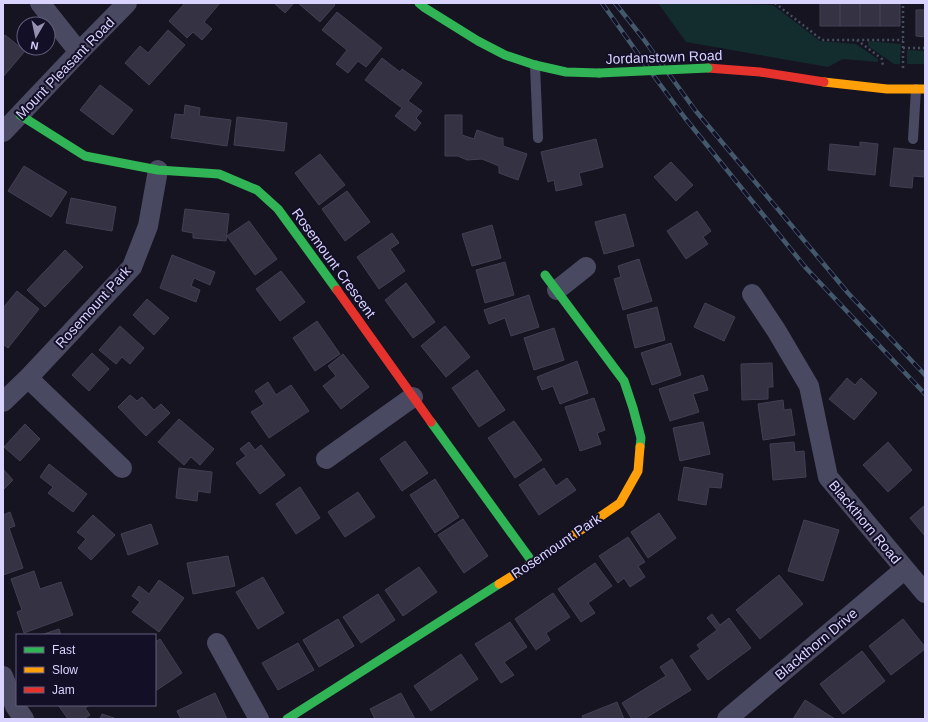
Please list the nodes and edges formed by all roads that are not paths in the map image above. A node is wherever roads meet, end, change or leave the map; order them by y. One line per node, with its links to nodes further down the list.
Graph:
1 (40, 3): 4 (street)
2 (127, 3): 4 (street, Mount Pleasant Road)
3 (419, 3): 5 (street, Jordanstown Road)
4 (78, 52): 7 (street, Mount Pleasant Road)
5 (535, 65): 6 (street, Jordanstown Road, bridge); 9 (lane)
6 (920, 89): 10 (lane)
7 (20, 115): 8 (street, Mount Pleasant Road); 11 (street, Rosemount Crescent)
8 (3, 132)
9 (538, 138)
10 (913, 139)
11 (158, 170): 15 (street, Rosemount Park); 16 (street, Rosemount Crescent)
12 (586, 267): 13 (street, Rosemount Park)
13 (551, 282): 20 (street, Rosemount Park)
14 (752, 294): 21 (street, Blackthorn Road)
15 (28, 378): 17 (street, Rosemount Park); 19 (street)
16 (413, 397): 18 (street); 20 (street, Rosemount Crescent)
17 (3, 402)
18 (326, 459)
19 (122, 468)
20 (533, 562): 27 (street, Rosemount Park)
21 (905, 569): 22 (street, Blackthorn Road); 28 (street, Blackthorn Drive)
22 (925, 593)
23 (217, 643): 26 (street)
24 (3, 676): 25 (street)
25 (24, 719)
26 (260, 719)
27 (287, 719)
28 (727, 719)

